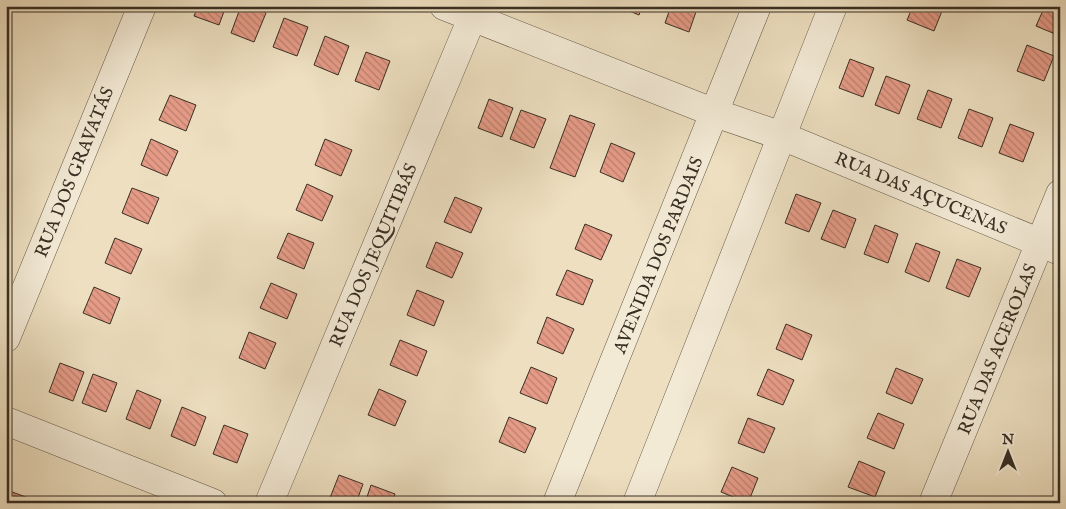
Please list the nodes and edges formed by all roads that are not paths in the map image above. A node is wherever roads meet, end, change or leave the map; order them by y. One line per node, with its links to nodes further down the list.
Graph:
1 (142, 6): 10 (street, RUA DOS GRAVATÁS)
2 (444, 6): 5 (street)
3 (757, 6): 6 (street, AVENIDA DOS PARDAIS)
4 (833, 6): 7 (street)
5 (475, 12): 6 (street); 13 (street, RUA DOS JEQUITIBÁS)
6 (715, 113): 7 (street, RUA DAS AÇUCENAS); 14 (street, AVENIDA DOS PARDAIS)
7 (782, 136): 9 (street, RUA DAS AÇUCENAS); 15 (street)
8 (1060, 194): 9 (street, RUA DAS ACEROLAS)
9 (1050, 247): 16 (street, RUA DAS ACEROLAS)
10 (6, 338)
11 (6, 421): 12 (street)
12 (213, 503)
13 (269, 503)
14 (557, 503)
15 (637, 503)
16 (933, 503)

